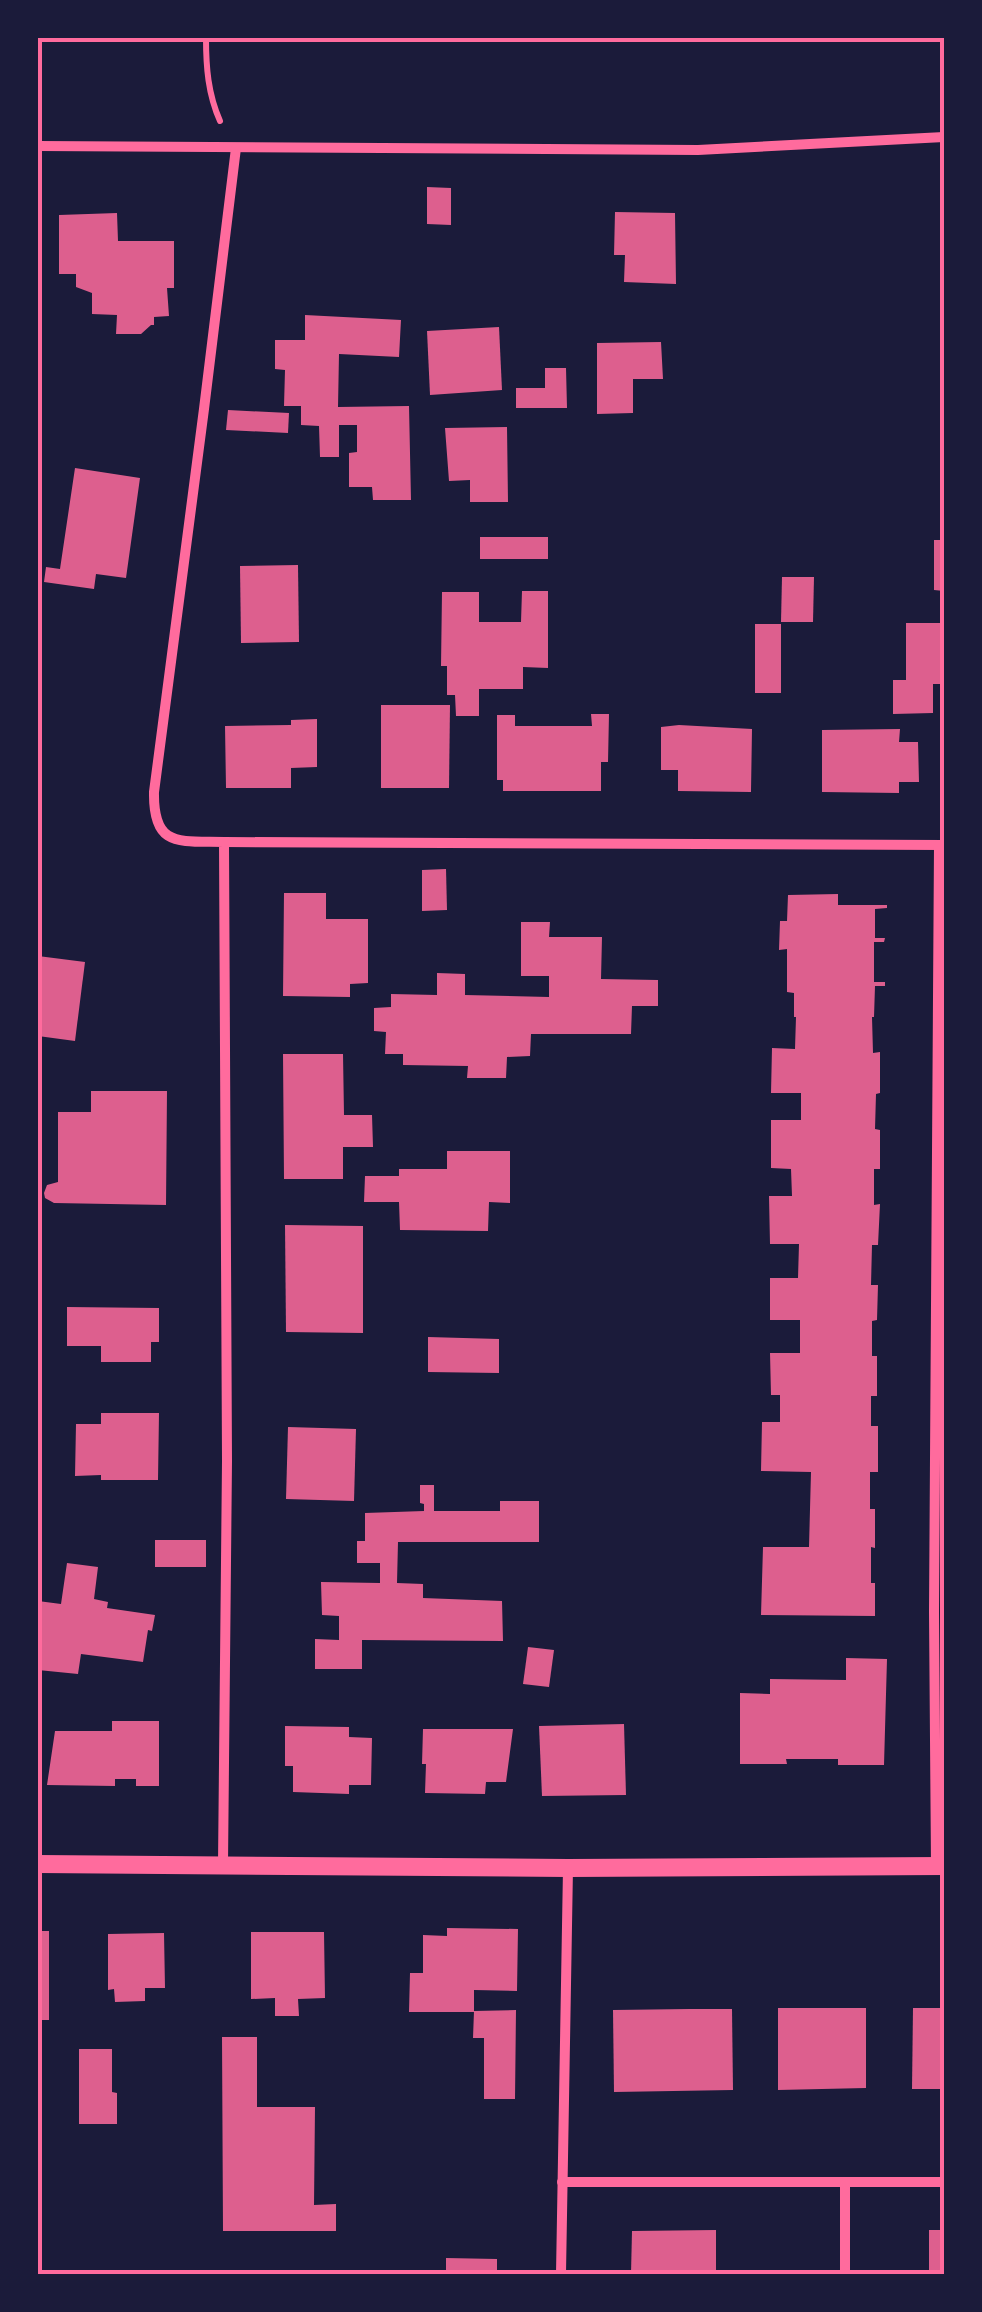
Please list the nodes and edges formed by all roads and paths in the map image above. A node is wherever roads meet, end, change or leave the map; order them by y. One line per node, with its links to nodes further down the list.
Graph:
1 (206, 38): 4 (path)
2 (944, 137): 4 (street)
3 (38, 146): 4 (street)
4 (236, 148): 5 (street)
5 (224, 842): 6 (street); 8 (street)
6 (942, 845): 9 (street)
7 (38, 1864): 8 (street)
8 (223, 1864): 10 (street)
9 (940, 1866): 10 (street)
10 (568, 1868): 11 (street)
11 (562, 2182): 12 (street); 14 (street)
12 (845, 2182): 13 (street); 15 (street)
13 (944, 2182)
14 (561, 2274)
15 (845, 2274)

